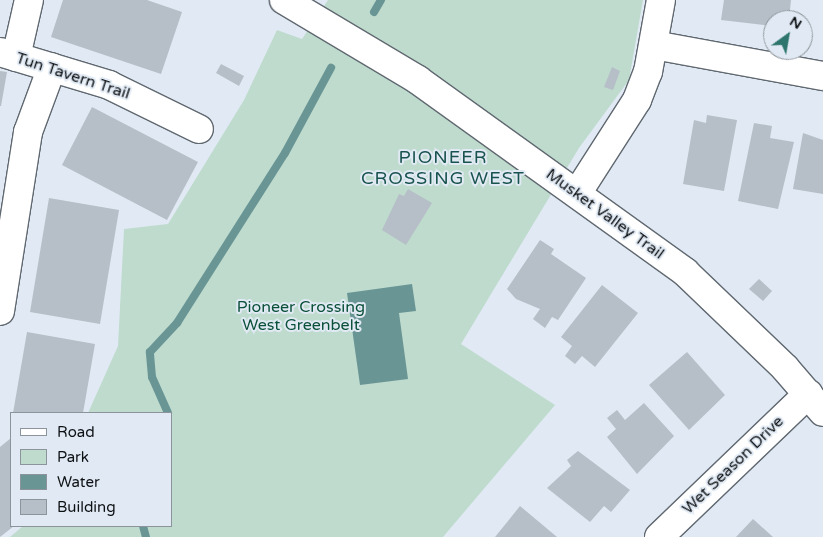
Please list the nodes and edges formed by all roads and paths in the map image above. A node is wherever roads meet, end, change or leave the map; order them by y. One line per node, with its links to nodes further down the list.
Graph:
1 (29, 0): 5 (street)
2 (662, 0): 4 (street)
3 (301, 4): 9 (street, Musket Valley Trail)
4 (654, 45): 7 (street); 9 (street)
5 (8, 54): 6 (street, Tun Tavern Trail)
6 (52, 67): 8 (street, Tun Tavern Trail); 10 (street)
7 (823, 76)
8 (199, 129)
9 (578, 192): 11 (street, Musket Valley Trail)
10 (0, 312)
11 (815, 403): 12 (street, Wet Season Drive)
12 (659, 537)

